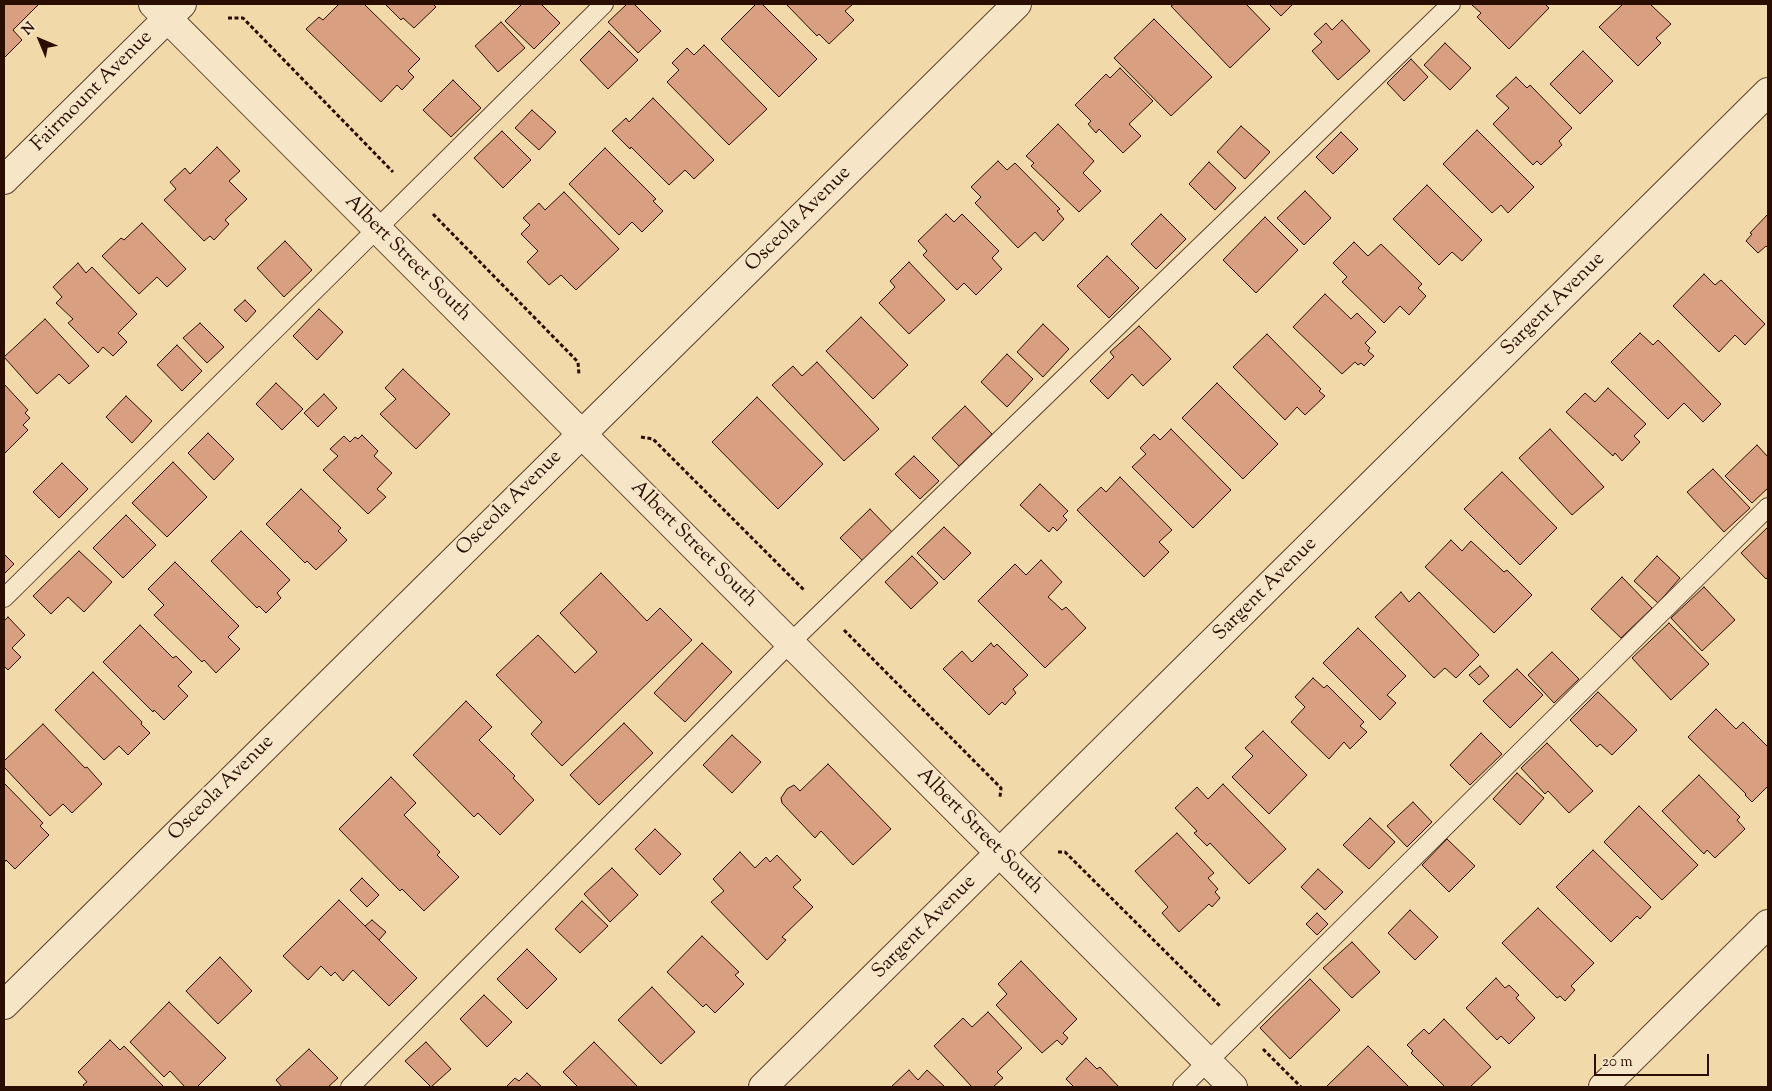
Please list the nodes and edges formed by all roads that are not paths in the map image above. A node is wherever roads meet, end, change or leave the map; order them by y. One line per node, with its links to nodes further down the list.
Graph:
1 (604, 4): 7 (lane)
2 (1017, 4): 8 (street, Osceola Avenue)
3 (1451, 4): 11 (lane)
4 (168, 9): 6 (street, Fairmount Avenue); 7 (street, Albert Street South)
5 (1768, 92): 12 (street, Sargent Avenue)
6 (4, 180)
7 (377, 229): 8 (street, Albert Street South); 10 (lane)
8 (582, 434): 11 (street, Albert Street South); 14 (street, Osceola Avenue)
9 (1768, 507): 15 (lane)
10 (4, 598)
11 (790, 643): 12 (street, Albert Street South); 16 (lane)
12 (1000, 853): 15 (street, Albert Street South); 17 (street, Sargent Avenue)
13 (1768, 924): 20 (street)
14 (4, 1005)
15 (1207, 1061): 18 (lane); 19 (street, Albert Street South)
16 (350, 1087)
17 (763, 1087)
18 (1182, 1087)
19 (1233, 1087)
20 (1603, 1087)

